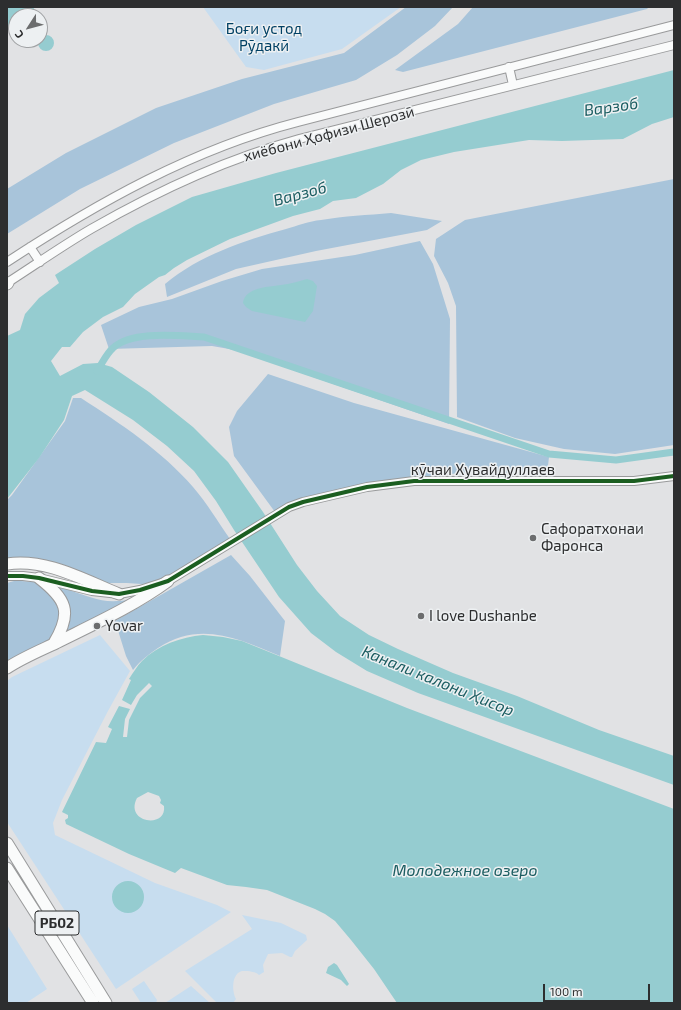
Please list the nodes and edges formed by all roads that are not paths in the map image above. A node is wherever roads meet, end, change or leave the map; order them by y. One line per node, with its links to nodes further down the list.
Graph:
1 (674, 25): 3 (main road, хиёбони Ҳофизи Шерозӣ)
2 (674, 45): 4 (main road, хиёбони Ҳофизи Шерозӣ)
3 (509, 67): 4 (main road); 5 (main road, хиёбони Ҳофизи Шерозӣ)
4 (513, 85): 7 (main road, хиёбони Ҳофизи Шерозӣ)
5 (30, 247): 6 (main road, хиёбони Ҳофизи Шерозӣ); 7 (main road)
6 (7, 262)
7 (40, 262): 8 (main road, хиёбони Ҳофизи Шерозӣ)
8 (7, 283)
9 (674, 476): 13 (main road, кӯчаи Хувайдуллаев)
10 (7, 564): 14 (highway)
11 (7, 576): 12 (main road, кӯчаи Хувайдуллаев)
12 (39, 578): 14 (main road, кӯчаи Хувайдуллаев); 15 (highway)
13 (168, 581): 14 (main road, кӯчаи Хувайдуллаев); 15 (highway)
14 (119, 594)
15 (54, 644): 16 (highway)
16 (7, 668)
17 (7, 844): 20 (highway, РБ02)
18 (7, 868): 19 (highway, РБ02)
19 (93, 1003)
20 (106, 1003)

